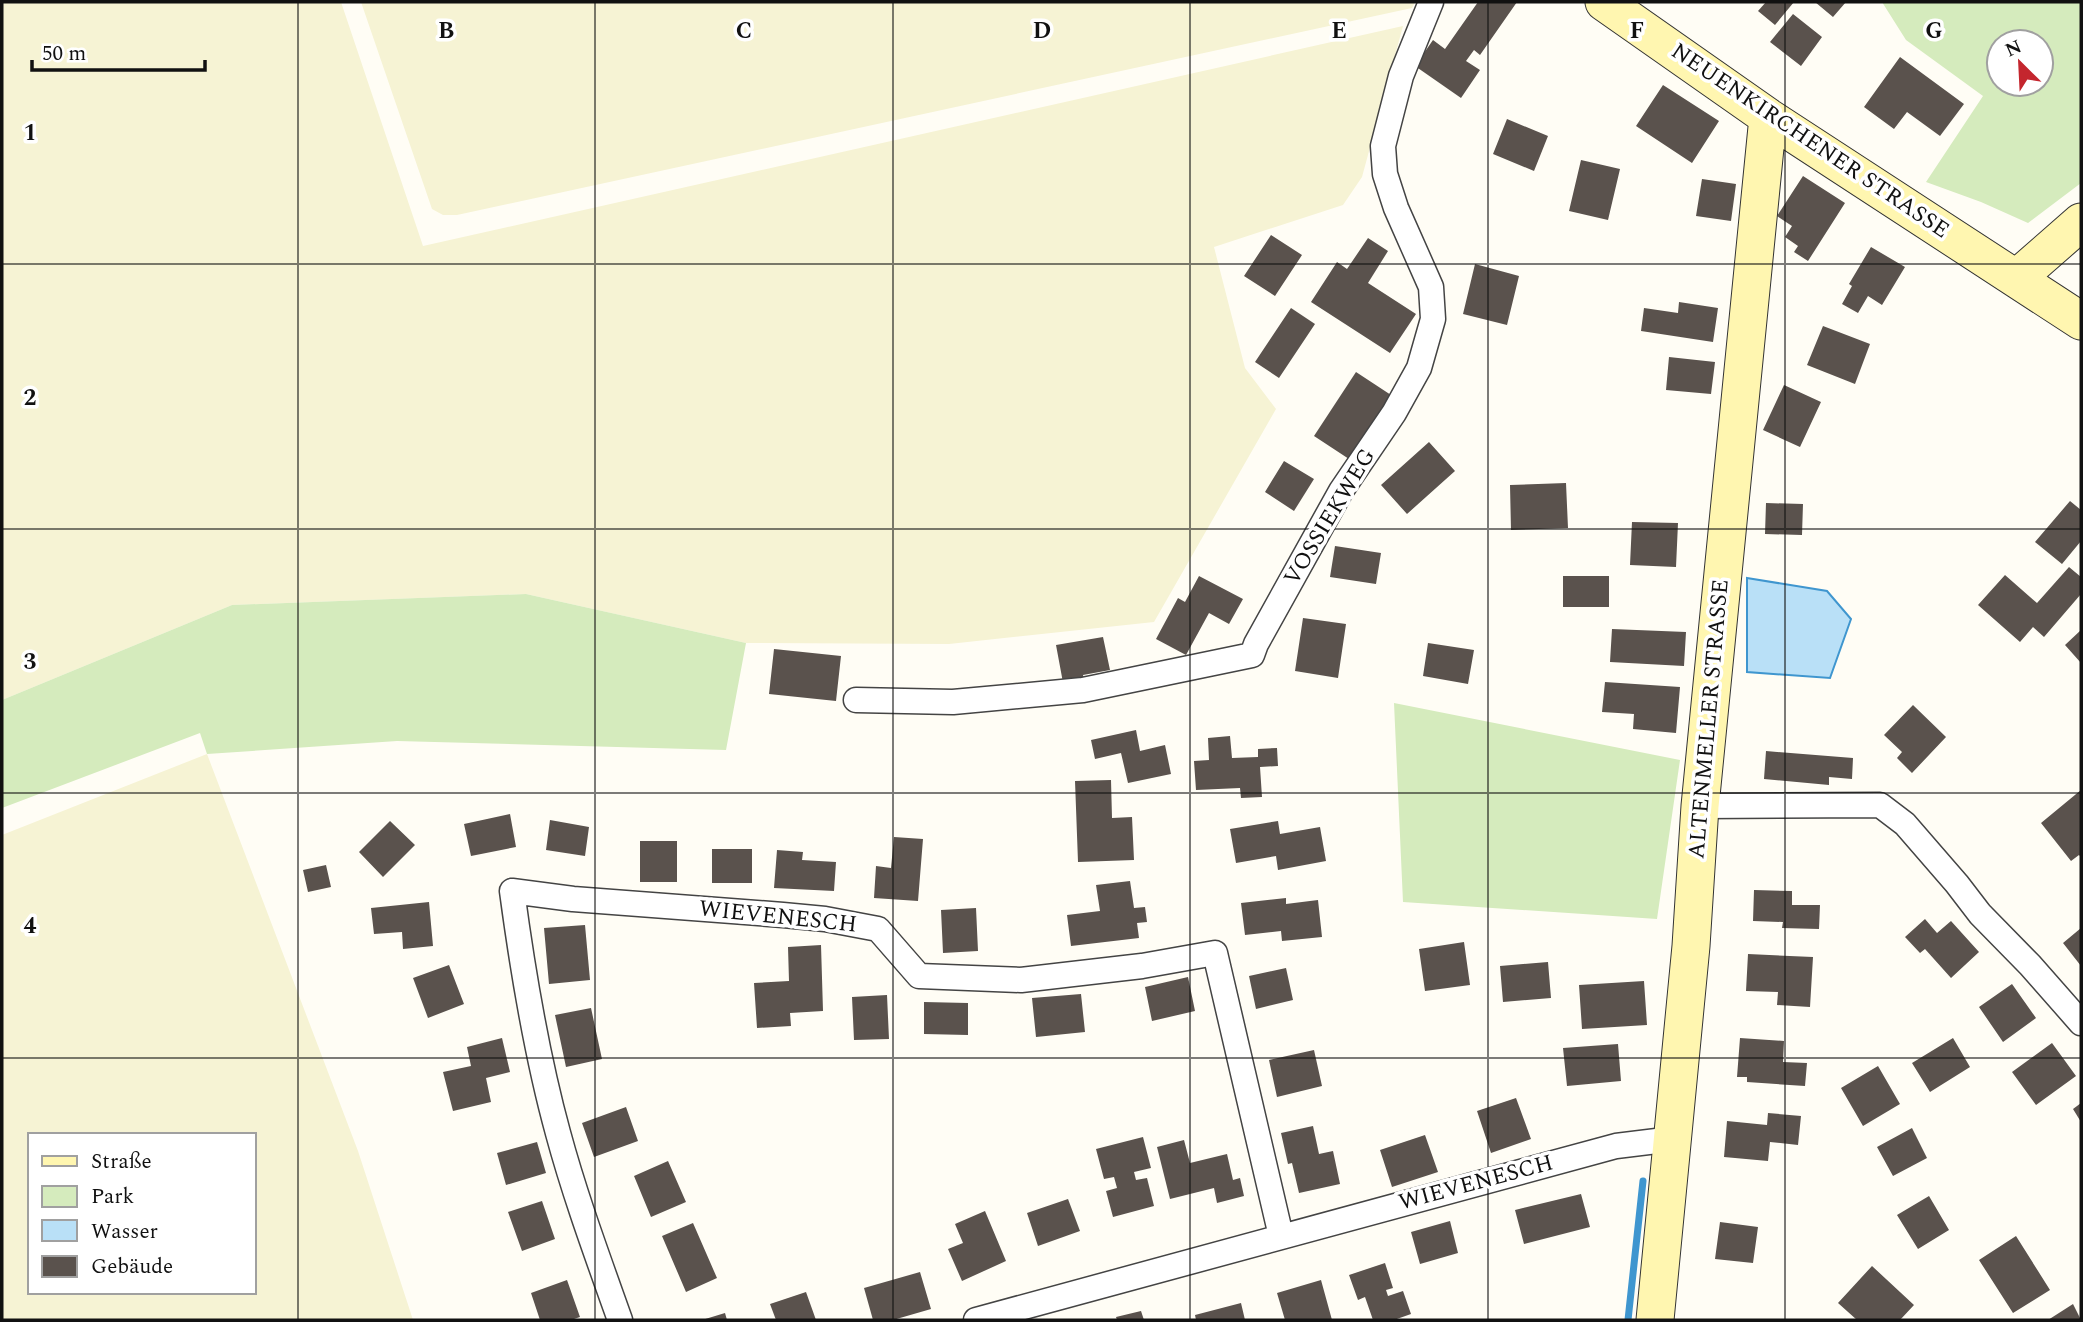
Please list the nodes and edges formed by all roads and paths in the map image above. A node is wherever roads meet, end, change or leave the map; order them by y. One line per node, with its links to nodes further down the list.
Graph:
1 (1431, 2): 7 (street, VOSSIEKWEG)
2 (1604, 2): 3 (street, NEUENKIRCHENER STRASSE)
3 (1768, 117): 5 (street, NEUENKIRCHENER STRASSE); 8 (street, ALTENMELLER STRASSE)
4 (2081, 222): 5 (street)
5 (2017, 278): 6 (street, NEUENKIRCHENER STRASSE)
6 (2081, 321)
7 (856, 700)
8 (1700, 806): 9 (street); 10 (street, ALTENMELLER STRASSE)
9 (2081, 1023)
10 (1673, 1139): 11 (street, WIEVENESCH); 14 (street, ALTENMELLER STRASSE)
11 (1281, 1236): 12 (street, WIEVENESCH); 13 (street, WIEVENESCH)
12 (620, 1320)
13 (976, 1320)
14 (1655, 1320)

